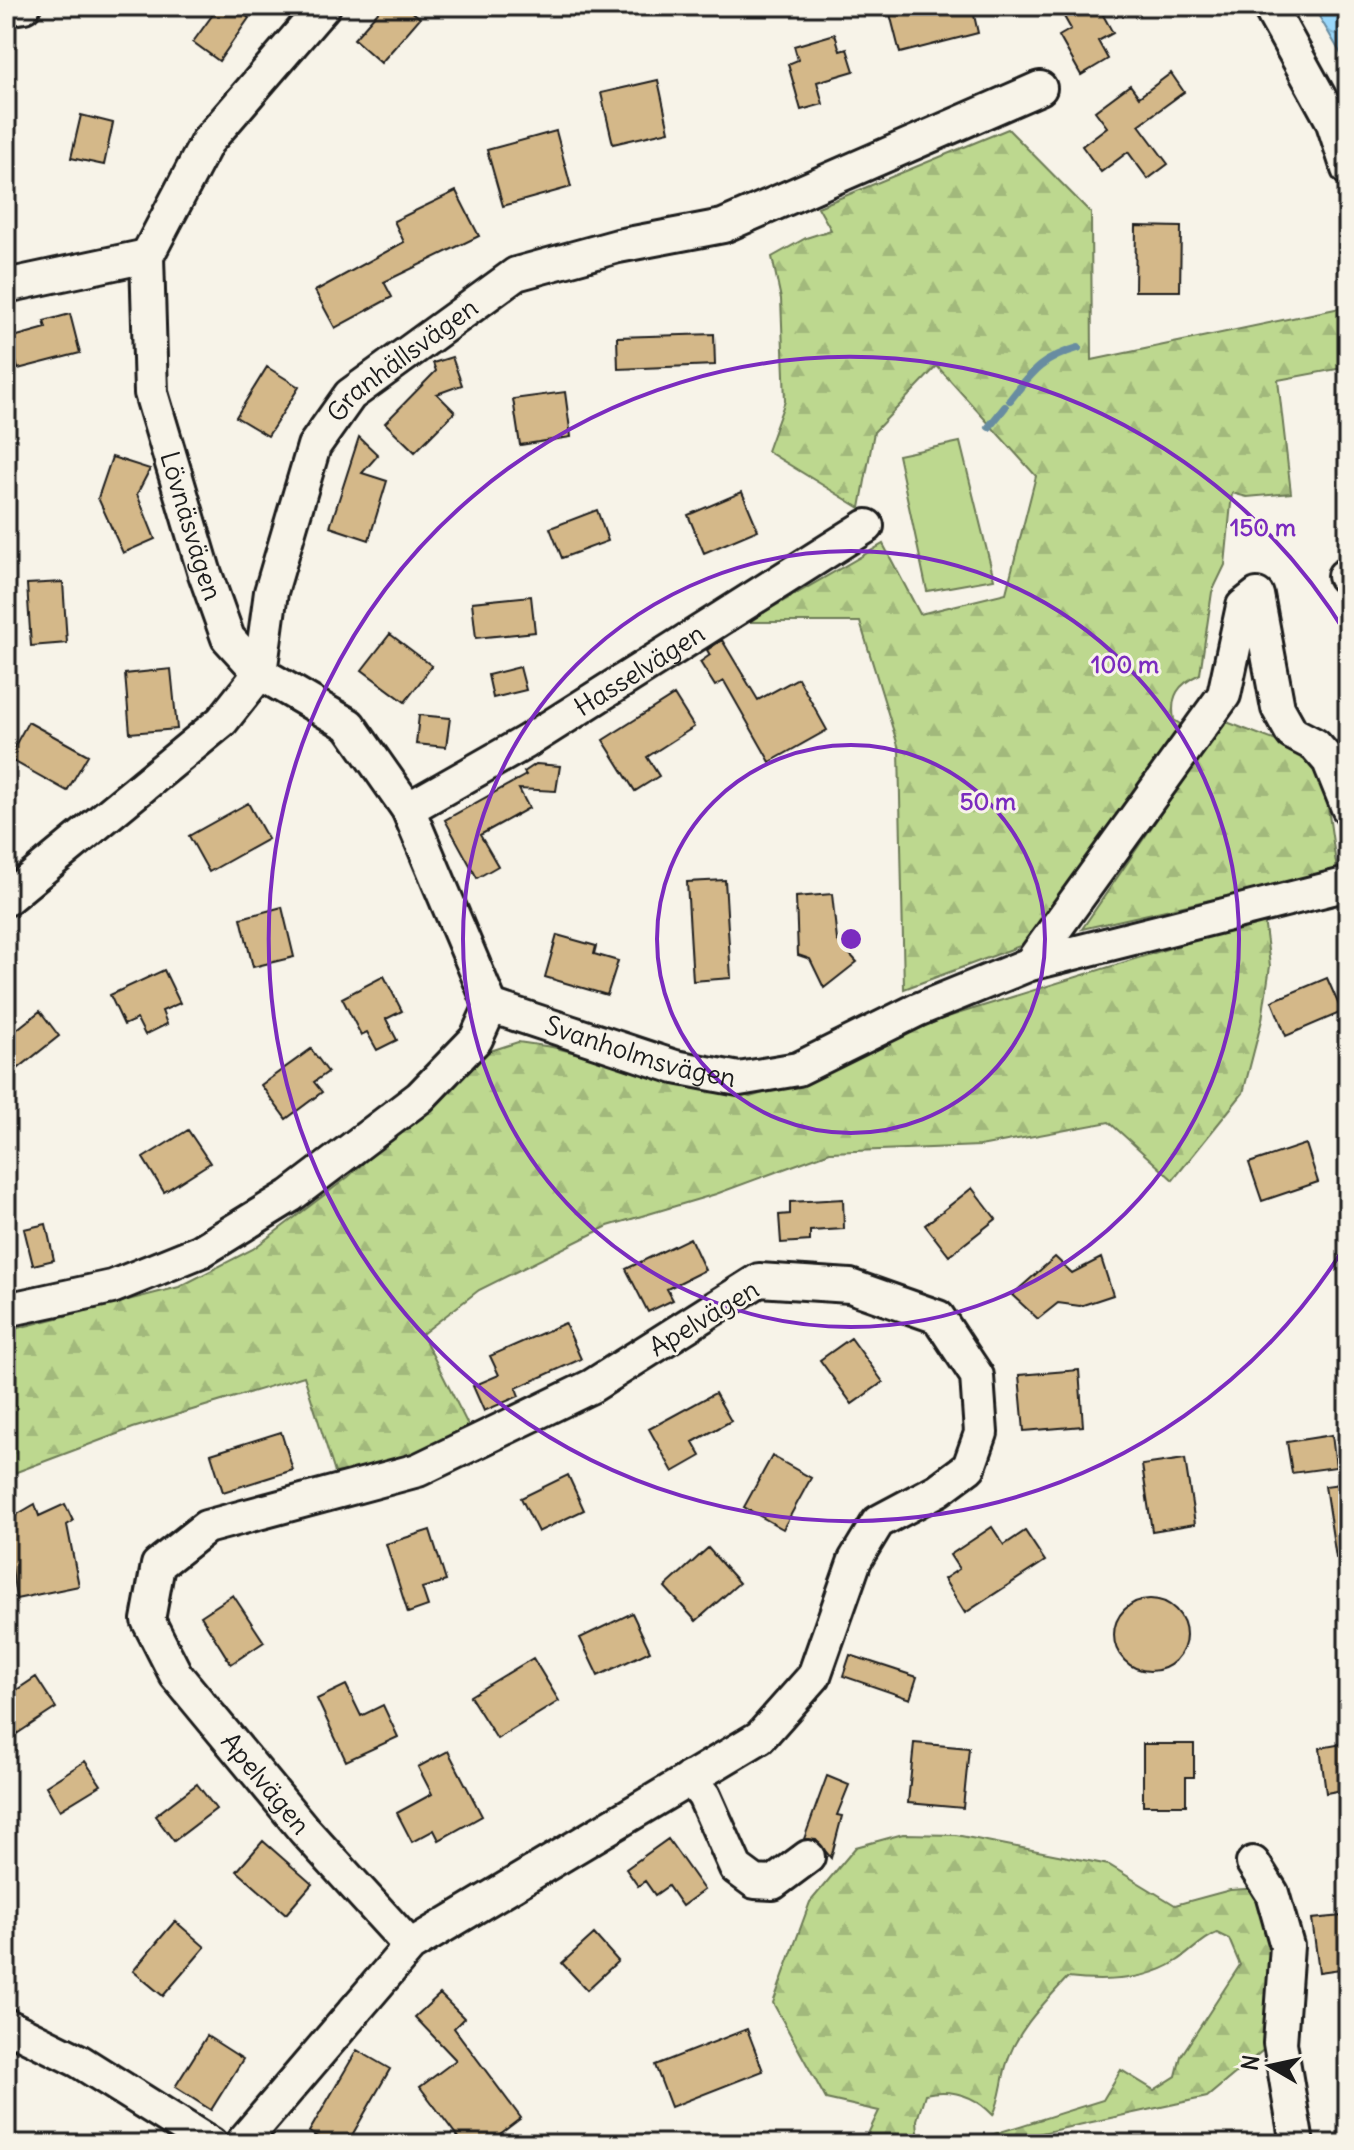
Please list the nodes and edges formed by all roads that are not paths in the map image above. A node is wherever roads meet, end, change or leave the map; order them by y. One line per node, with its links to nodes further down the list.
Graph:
1 (24, 6): 4 (street)
2 (324, 6): 7 (street, Lövnäsvägen)
3 (1269, 6): 6 (street)
4 (6, 9)
5 (1040, 88): 10 (street, Granhällsvägen)
6 (1348, 169)
7 (147, 256): 8 (street); 10 (street, Lövnäsvägen)
8 (6, 286)
9 (867, 526): 14 (street, Hasselvägen)
10 (260, 673): 14 (street, Lövnäsvägen); 16 (street)
11 (1224, 695): 12 (street); 12 (street); 17 (street)
12 (1278, 708): 13 (street)
13 (1348, 808)
14 (408, 809): 18 (street, Lövnäsvägen)
15 (1348, 884): 17 (street, Svanholmsvägen)
16 (6, 899)
17 (1030, 964): 18 (street, Svanholmsvägen)
18 (491, 1006): 19 (street)
19 (6, 1310)
20 (690, 1778): 21 (street); 23 (street, Apelvägen); 23 (street, Apelvägen)
21 (808, 1857)
22 (1253, 1863): 27 (street)
23 (410, 1946): 26 (street, Apelvägen)
24 (6, 2025): 25 (street)
25 (211, 2144)
26 (241, 2144)
27 (1297, 2144)

